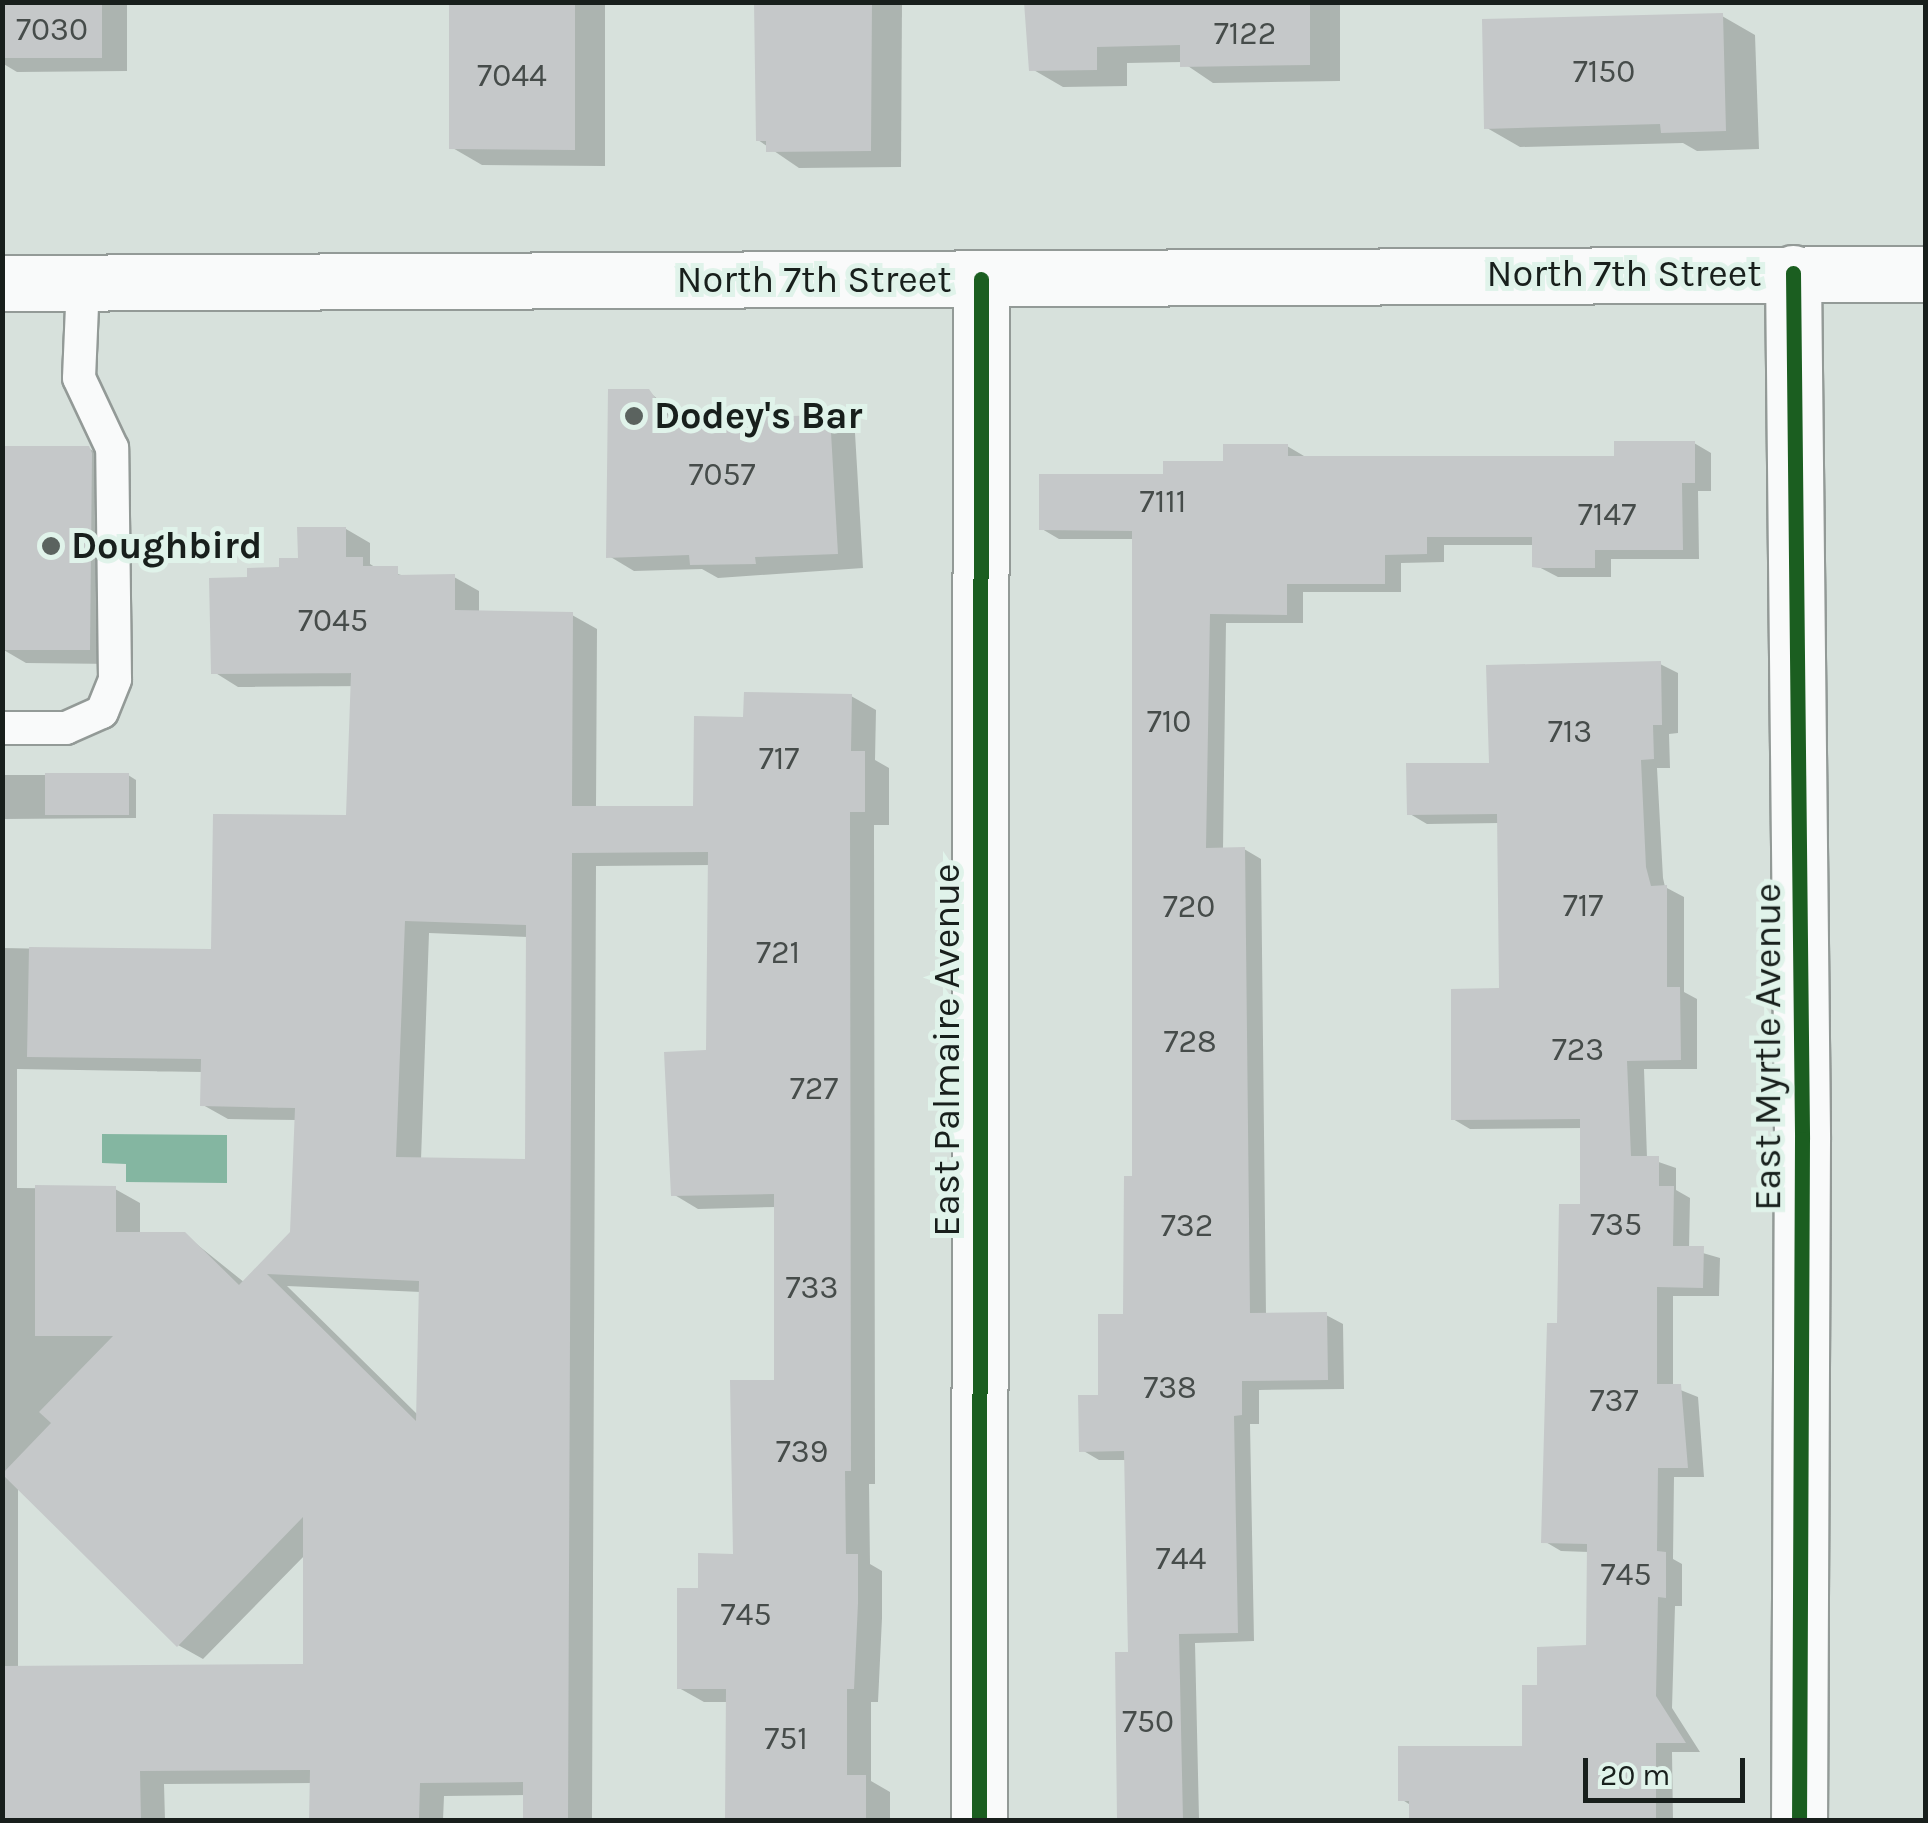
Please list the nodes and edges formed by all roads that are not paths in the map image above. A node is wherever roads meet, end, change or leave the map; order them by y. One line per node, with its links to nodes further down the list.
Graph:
1 (1793, 273): 2 (street, North 7th Street); 3 (street, North 7th Street); 8 (street, East Myrtle Avenue)
2 (1926, 274)
3 (980, 279): 4 (street, North 7th Street); 7 (street, East Palmaire Avenue)
4 (84, 283): 5 (street, North 7th Street); 6 (lane)
5 (2, 284)
6 (2, 728)
7 (979, 1820)
8 (1799, 1820)

